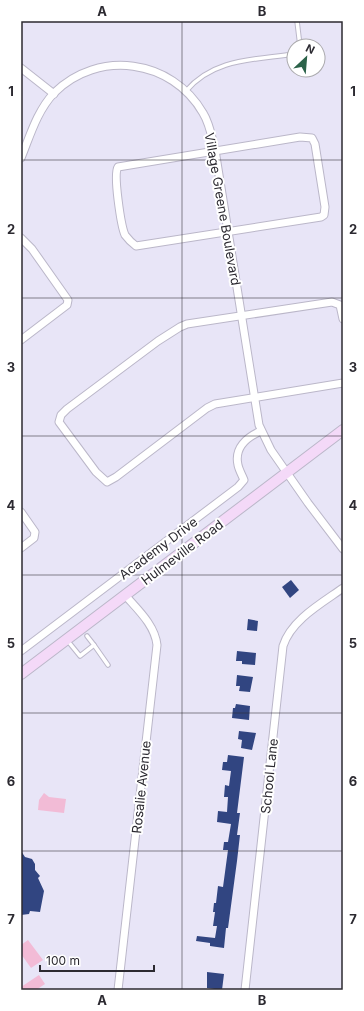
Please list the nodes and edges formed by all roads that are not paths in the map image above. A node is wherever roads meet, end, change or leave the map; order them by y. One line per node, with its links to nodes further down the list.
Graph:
1 (297, 21): 2 (lane)
2 (299, 38)
3 (286, 55): 5 (lane)
4 (21, 68): 6 (street)
5 (186, 91): 6 (street, Village Greene Boulevard); 7 (street, Village Greene Boulevard)
6 (54, 94): 8 (street, Village Greene Boulevard)
7 (215, 150): 9 (street, Village Greene Boulevard); 9 (street); 9 (street)
8 (21, 158)
9 (227, 233): 11 (street, Village Greene Boulevard)
10 (21, 238): 13 (street)
11 (241, 315): 12 (street); 15 (street, Village Greene Boulevard); 15 (street)
12 (343, 319)
13 (21, 340)
14 (343, 383): 15 (street)
15 (254, 397): 17 (street, Village Greene Boulevard)
16 (343, 430): 18 (main road, Hulmeville Road)
17 (261, 431): 18 (street, Village Greene Boulevard); 27 (street, Academy Drive)
18 (286, 472): 21 (street, Village Greene Boulevard); 23 (main road, Hulmeville Road)
19 (21, 512): 20 (street)
20 (21, 548)
21 (343, 549)
22 (343, 588): 31 (street, School Lane)
23 (125, 594): 25 (main road, Hulmeville Road); 30 (street, Rosalie Avenue)
24 (87, 636): 26 (lane)
25 (66, 639): 26 (lane); 29 (main road, Hulmeville Road)
26 (94, 646): 28 (lane)
27 (21, 651)
28 (108, 665)
29 (21, 674)
30 (118, 990)
31 (245, 990)

